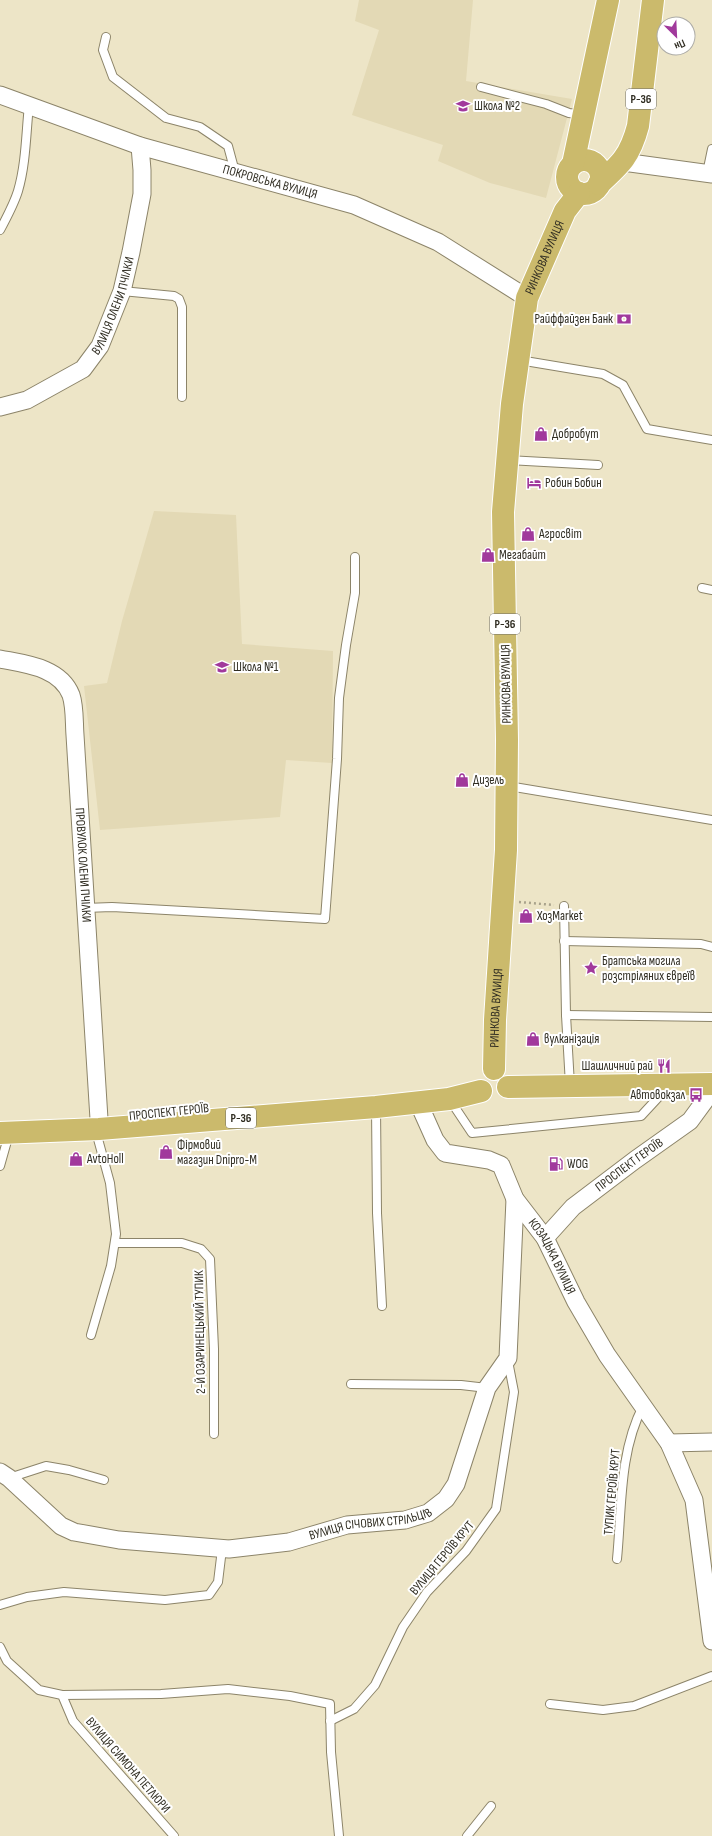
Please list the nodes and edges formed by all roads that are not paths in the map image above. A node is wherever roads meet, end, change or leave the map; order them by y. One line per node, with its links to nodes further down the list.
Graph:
1 (608, 0): 7 (main road)
2 (653, 0): 10 (main road, РИНКОВА ВУЛИЦЯ / Р-36)
3 (106, 37): 12 (lane)
4 (481, 87): 7 (lane)
5 (0, 95): 6 (street, ПОКРОВСЬКА ВУЛИЦЯ)
6 (29, 105): 8 (street, ПОКРОВСЬКА ВУЛИЦЯ); 16 (lane)
7 (583, 116): 11 (main road)
8 (140, 146): 12 (street, ПОКРОВСЬКА ВУЛИЦЯ); 17 (street, ВУЛИЦЯ ОЛЕНИ ПЧІЛКИ)
9 (712, 149): 13 (lane)
10 (623, 162): 13 (street); 14 (main road, РИНКОВА ВУЛИЦЯ / Р-36)
11 (573, 164): 14 (main road); 15 (main road)
12 (235, 172): 18 (street, ПОКРОВСЬКА ВУЛИЦЯ)
13 (710, 174)
14 (599, 184): 15 (main road, РИНКОВА ВУЛИЦЯ / Р-36)
15 (580, 193): 18 (main road, РИНКОВА ВУЛИЦЯ / Р-36)
16 (0, 230)
17 (122, 291): 20 (lane); 21 (street, ВУЛИЦЯ ОЛЕНИ ПЧІЛКИ)
18 (527, 298): 19 (main road, РИНКОВА ВУЛИЦЯ / Р-36)
19 (518, 360): 22 (lane); 23 (main road, РИНКОВА ВУЛИЦЯ / Р-36)
20 (182, 397)
21 (0, 407)
22 (712, 440)
23 (507, 460): 24 (lane); 29 (main road, РИНКОВА ВУЛИЦЯ / Р-36)
24 (598, 465)
25 (355, 557): 32 (lane)
26 (702, 588): 27 (lane)
27 (712, 590)
28 (0, 659): 32 (street, ПРОВУЛОК ОЛЕНИ ПЧІЛКИ)
29 (507, 786): 30 (lane); 37 (main road, РИНКОВА ВУЛИЦЯ / Р-36)
30 (712, 820)
31 (564, 906): 33 (lane)
32 (85, 908): 45 (street, ПРОВУЛОК ОЛЕНИ ПЧІЛКИ)
33 (564, 941): 34 (lane); 35 (lane)
34 (712, 946)
35 (566, 1015): 36 (lane); 40 (lane)
36 (712, 1017)
37 (485, 1080): 40 (main road); 42 (main road, ПРОСПЕКТ ГЕРОЇВ / Р-36); 45 (main road, ПРОСПЕКТ ГЕРОЇВ / Р-36)
38 (671, 1084): 39 (main road); 40 (main road); 42 (lane)
39 (712, 1084)
40 (570, 1086)
41 (712, 1091): 49 (street, ПРОСПЕКТ ГЕРОЇВ)
42 (449, 1099): 43 (main road, ПРОСПЕКТ ГЕРОЇВ / Р-36)
43 (418, 1102): 44 (main road, ПРОСПЕКТ ГЕРОЇВ / Р-36); 48 (street, КОЗАЦЬКА ВУЛИЦЯ)
44 (376, 1107): 45 (main road, ПРОСПЕКТ ГЕРОЇВ / Р-36); 51 (lane)
45 (99, 1124): 46 (main road, ПРОСПЕКТ ГЕРОЇВ / Р-36); 50 (lane)
46 (3, 1130): 47 (lane)
47 (0, 1166)
48 (515, 1199): 49 (street, КОЗАЦЬКА ВУЛИЦЯ); 53 (street)
49 (544, 1238): 56 (street, КОЗАЦЬКА ВУЛИЦЯ)
50 (114, 1243): 52 (lane); 57 (lane, 2-Й ОЗАРИНЕЦЬКИЙ ТУПИК)
51 (382, 1306)
52 (91, 1335)
53 (508, 1358): 55 (street, ВУЛИЦЯ СІЧОВИХ СТРІЛЬЦІВ); 70 (lane, ВУЛИЦЯ ГЕРОЇВ КРУТ)
54 (351, 1384): 55 (lane)
55 (487, 1388): 62 (street, ВУЛИЦЯ СІЧОВИХ СТРІЛЬЦІВ)
56 (643, 1406): 59 (street, КОЗАЦЬКА ВУЛИЦЯ); 63 (lane, ТУПИК ГЕРОЇВ КРУТ)
57 (214, 1434)
58 (712, 1442): 59 (street)
59 (669, 1443): 65 (street, КОЗАЦЬКА ВУЛИЦЯ)
60 (5, 1475): 61 (lane); 62 (street, ВУЛИЦЯ СІЧОВИХ СТРІЛЬЦІВ)
61 (104, 1480)
62 (222, 1549): 64 (lane)
63 (618, 1558)
64 (0, 1605)
65 (712, 1641)
66 (0, 1647): 68 (lane)
67 (712, 1676): 69 (lane)
68 (62, 1694): 70 (lane); 72 (lane, ВУЛИЦЯ СИМОНА ПЕТЛЮРИ)
69 (550, 1704)
70 (330, 1721): 73 (lane)
71 (491, 1806): 74 (lane)
72 (174, 1836)
73 (339, 1836)
74 (468, 1836)

